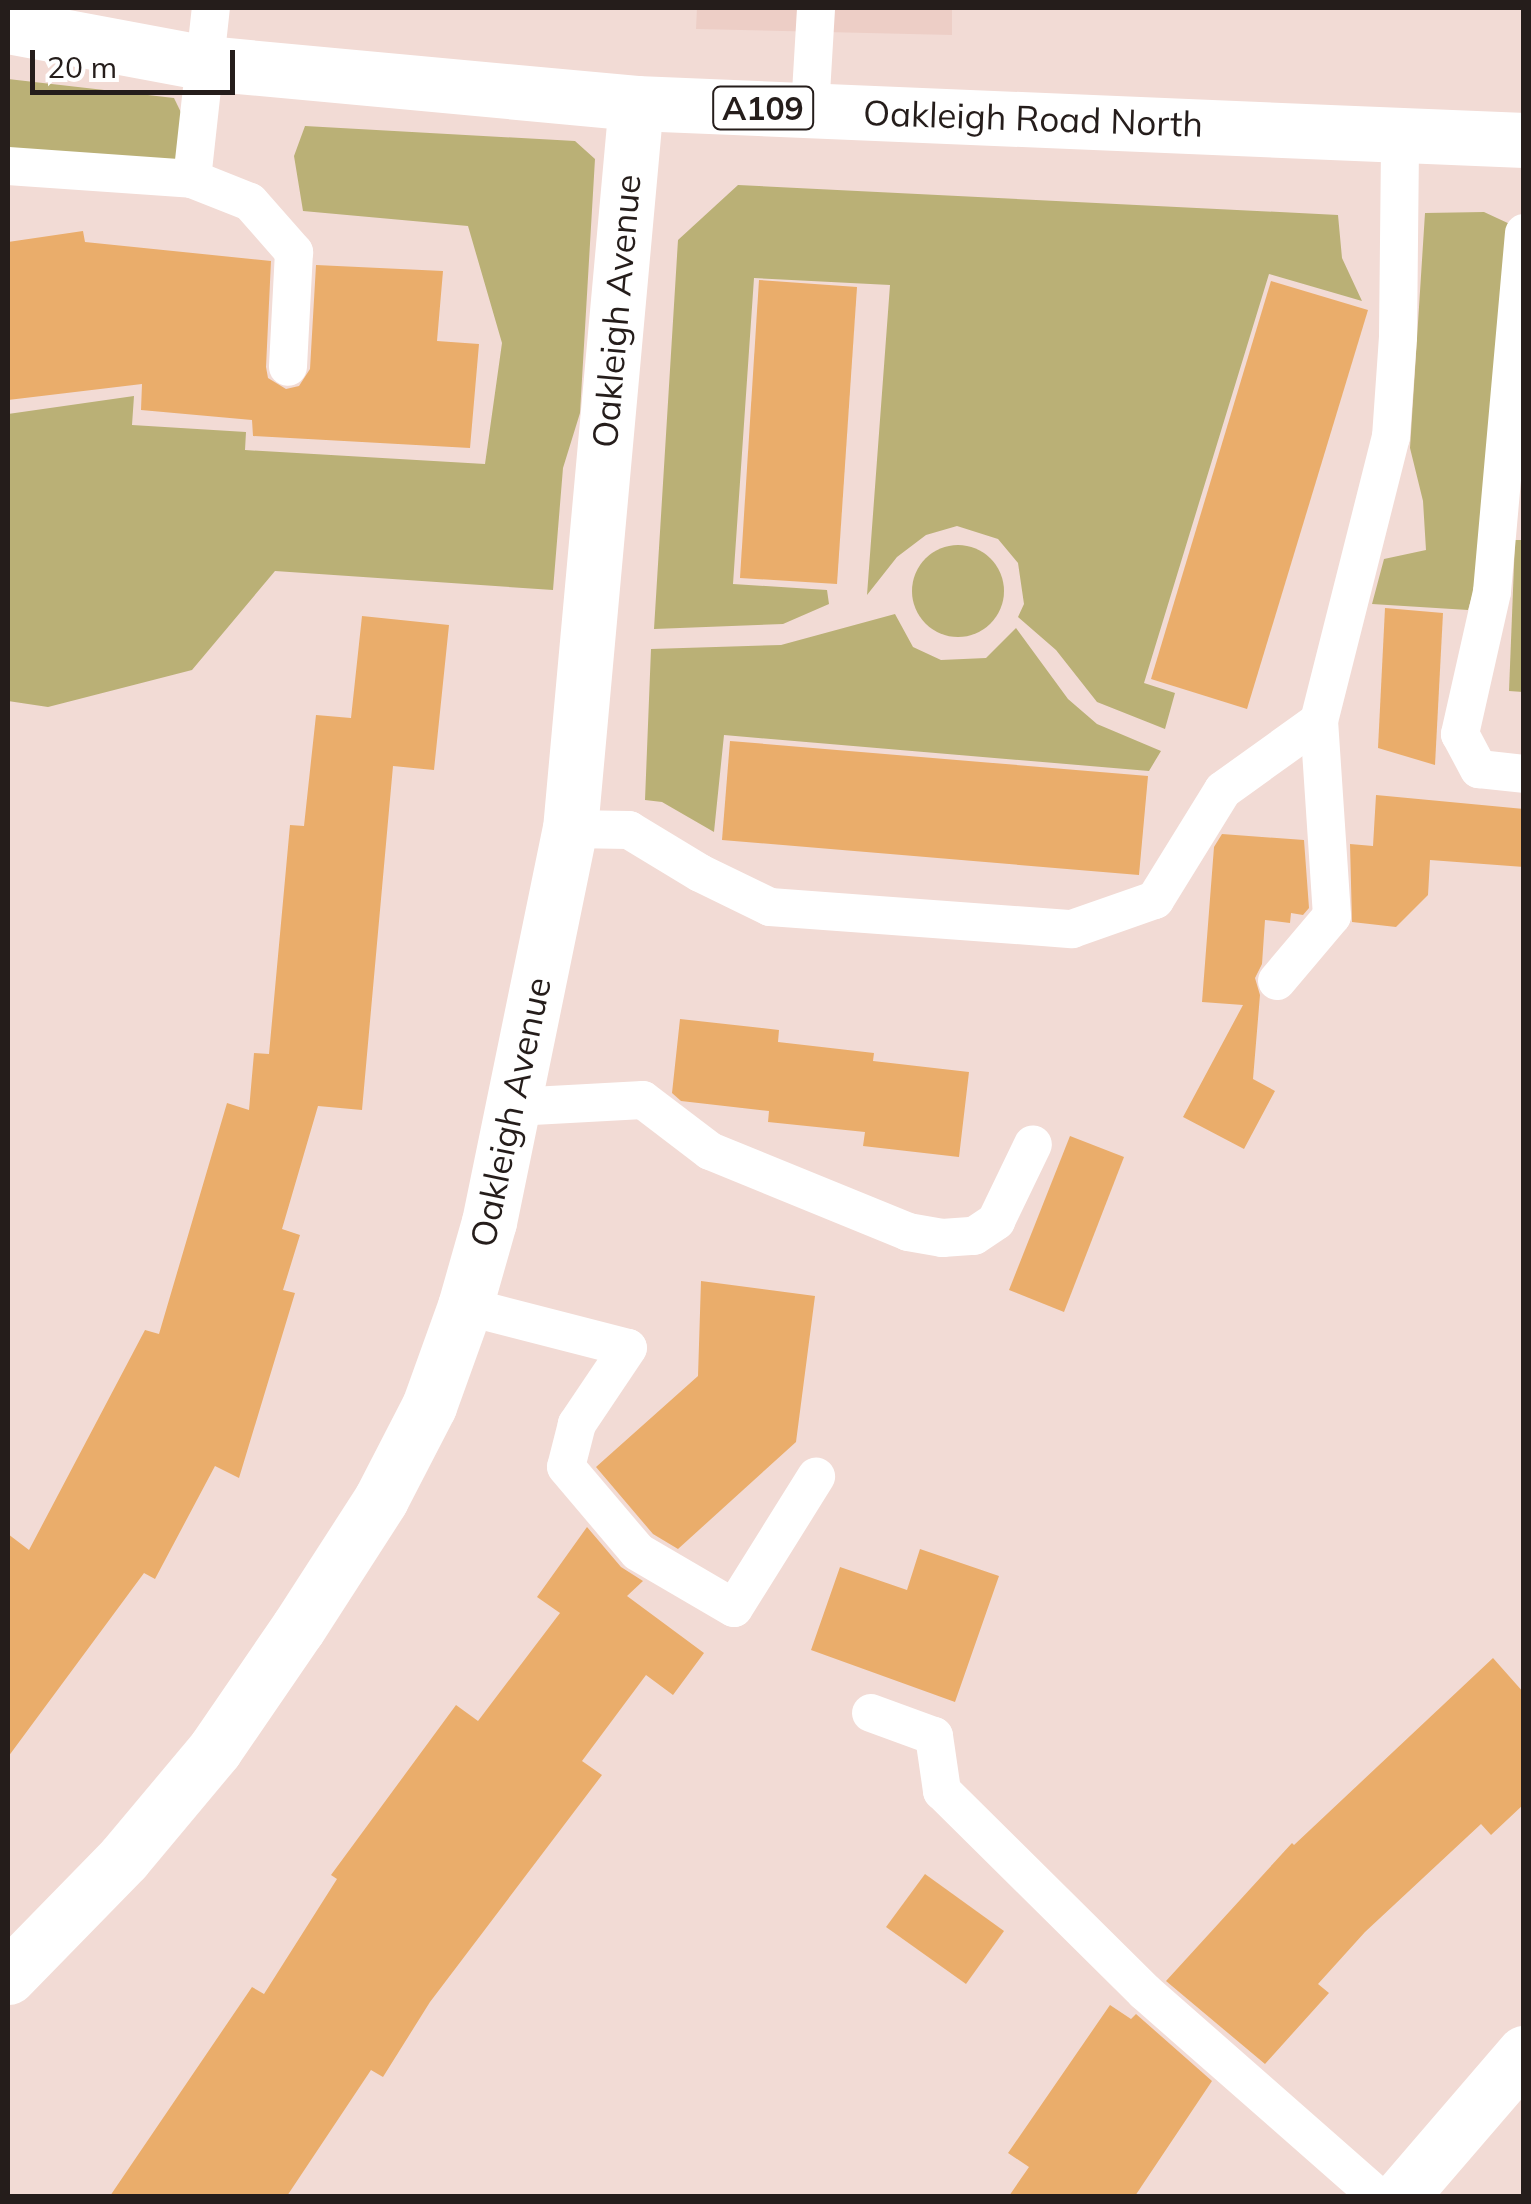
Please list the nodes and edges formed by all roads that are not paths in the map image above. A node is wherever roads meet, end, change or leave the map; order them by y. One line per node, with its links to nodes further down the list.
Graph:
1 (211, 8): 4 (lane)
2 (816, 8): 6 (lane)
3 (8, 26): 4 (street, Oakleigh Road North / A109)
4 (205, 63): 5 (street, Oakleigh Road North / A109); 10 (lane)
5 (636, 103): 6 (street, Oakleigh Road North / A109); 15 (street, Oakleigh Avenue)
6 (810, 110): 7 (street, Oakleigh Road North / A109)
7 (1400, 133): 8 (street, Oakleigh Road North / A109); 13 (lane)
8 (1524, 140)
9 (8, 166): 10 (lane)
10 (192, 179): 12 (lane)
11 (1524, 233): 14 (lane)
12 (288, 368)
13 (1319, 722): 15 (lane); 16 (lane)
14 (1524, 774)
15 (570, 829): 17 (street, Oakleigh Avenue)
16 (1277, 981)
17 (514, 1106): 18 (lane); 19 (street, Oakleigh Avenue)
18 (1033, 1144)
19 (465, 1306): 20 (lane); 22 (street, Oakleigh Avenue)
20 (816, 1477)
21 (871, 1714): 24 (lane)
22 (8, 1977)
23 (1524, 2054): 25 (street)
24 (1378, 2196)
25 (1401, 2196)

